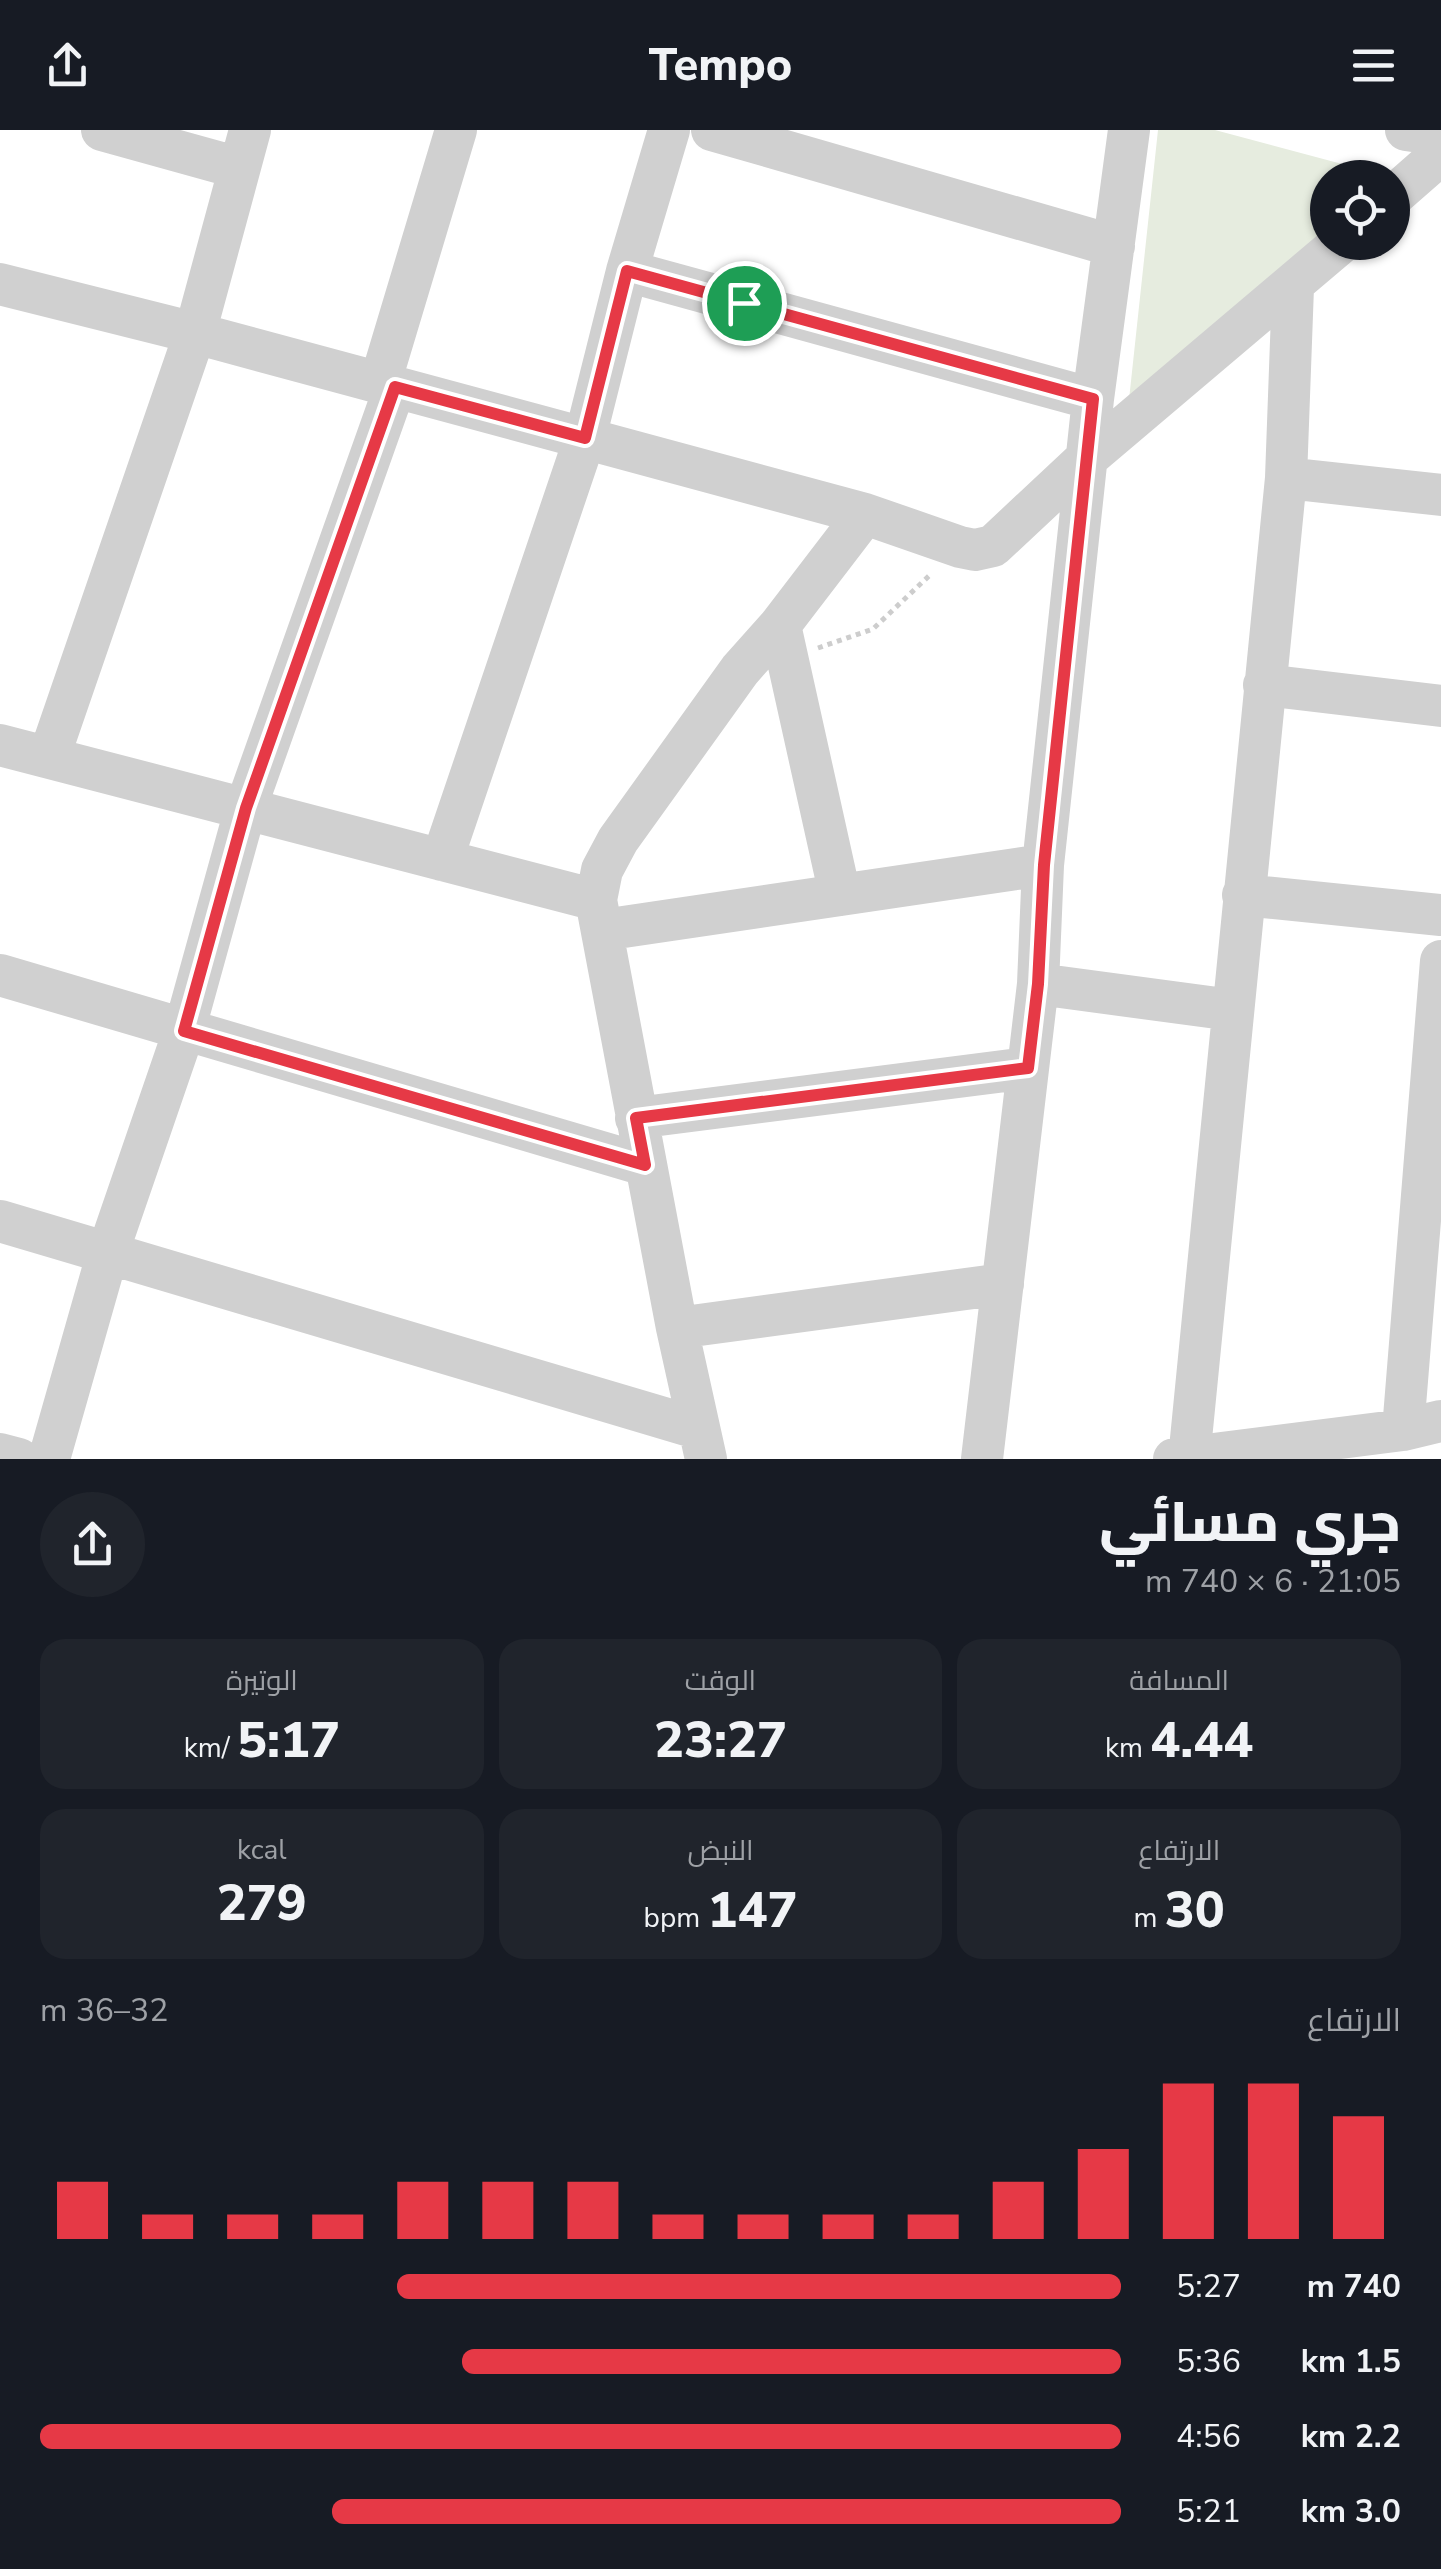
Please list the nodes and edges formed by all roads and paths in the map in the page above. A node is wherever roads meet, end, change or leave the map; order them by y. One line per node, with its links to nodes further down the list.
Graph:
1 (102, 130): 8 (street)
2 (456, 130): 17 (street)
3 (668, 130): 13 (street)
4 (712, 130): 11 (street)
5 (1130, 130): 11 (street)
6 (1406, 130): 7 (street)
7 (1441, 135)
8 (244, 149): 16 (street)
9 (1441, 154): 10 (street)
10 (1410, 182)
11 (1114, 246): 18 (street)
12 (1322, 260): 15 (street)
13 (627, 271): 18 (street); 19 (street)
14 (0, 284): 16 (street)
15 (1293, 286): 20 (street); 21 (street)
16 (195, 333): 17 (street); 29 (street)
17 (388, 385): 19 (street); 30 (street)
18 (1093, 399): 20 (street)
19 (585, 438): 23 (street); 31 (street)
20 (1087, 458): 24 (street); 32 (street)
21 (1286, 478): 22 (street); 26 (street)
22 (1441, 496)
23 (865, 514): 24 (street); 25 (street)
24 (960, 547): 25 (path)
25 (784, 642): 33 (street); 35 (street)
26 (1264, 685): 27 (street); 34 (street)
27 (1441, 706)
28 (0, 745): 29 (street)
29 (49, 758): 30 (street)
30 (246, 808): 31 (street); 41 (street)
31 (442, 860): 35 (street)
32 (1044, 865): 33 (street); 39 (street)
33 (840, 895): 35 (street)
34 (1243, 895): 36 (street); 40 (street)
35 (600, 915): 43 (street)
36 (1441, 916)
37 (1441, 960): 49 (street)
38 (0, 975): 41 (street)
39 (1038, 984): 40 (street); 42 (street)
40 (1232, 1010): 52 (street)
41 (184, 1031): 44 (street); 46 (street)
42 (1028, 1068): 43 (street); 47 (street)
43 (636, 1118): 44 (street)
44 (645, 1165): 48 (street)
45 (0, 1221): 46 (street)
46 (108, 1252): 50 (street); 54 (street)
47 (1003, 1284): 48 (street); 55 (street)
48 (677, 1328): 50 (street)
49 (1422, 1425): 52 (street)
50 (702, 1444)
51 (0, 1454): 53 (street)
52 (1184, 1458)
53 (18, 1459)
54 (49, 1459)
55 (982, 1459)

